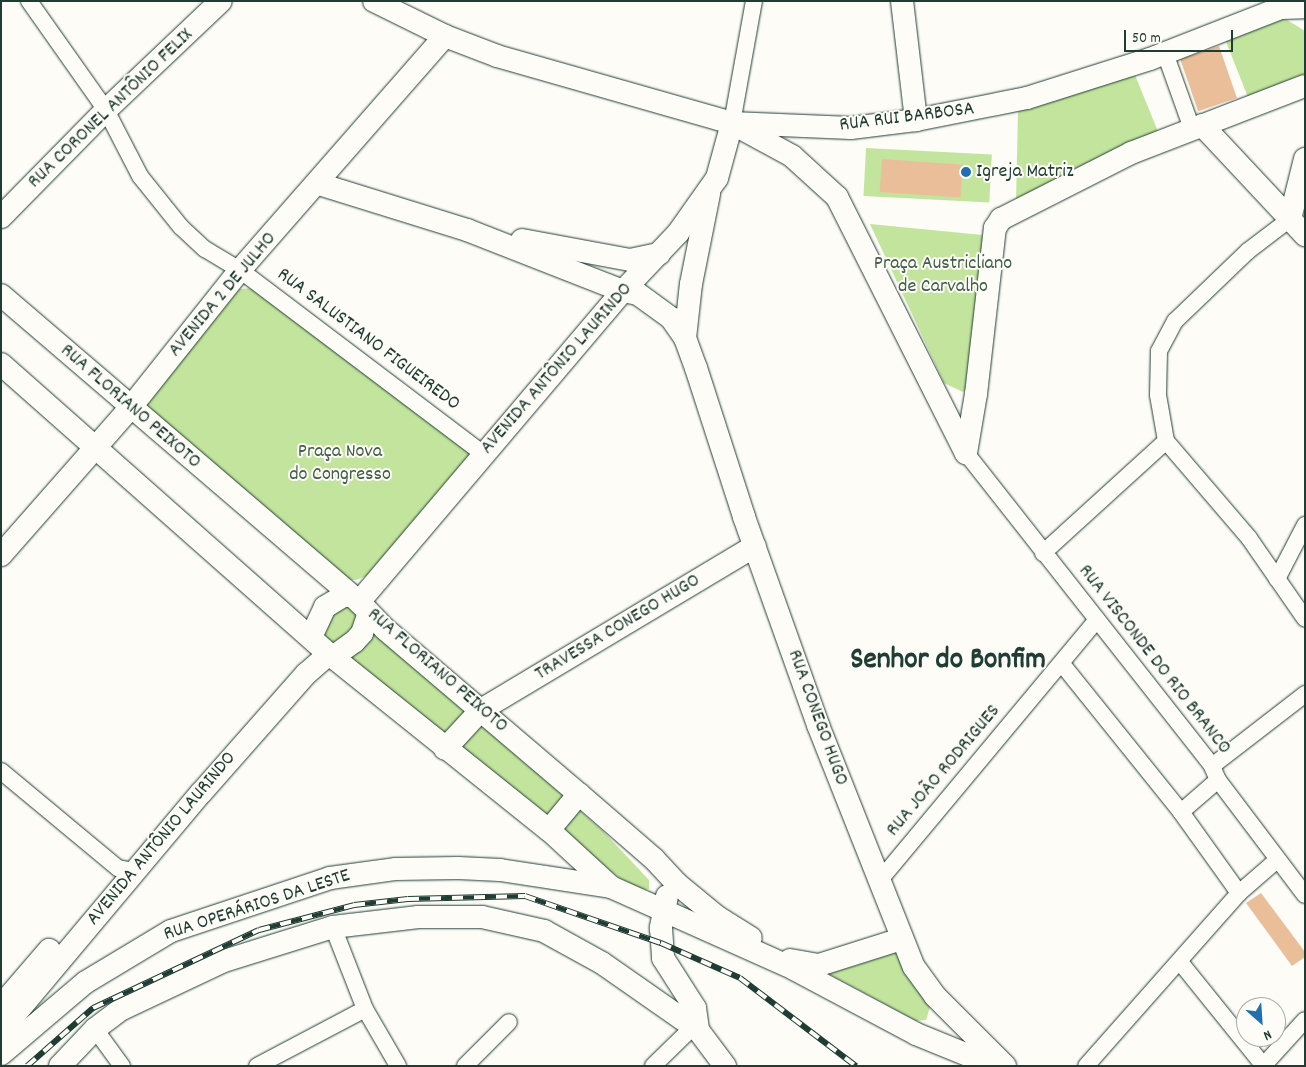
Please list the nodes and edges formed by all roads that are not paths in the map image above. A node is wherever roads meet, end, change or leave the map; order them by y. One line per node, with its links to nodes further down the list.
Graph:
1 (29, 1): 10 (street, RUA SALUSTIANO FIGUEIREDO)
2 (221, 1): 10 (street, RUA CORONEL ANTÔNIO FELIX)
3 (754, 1): 12 (street)
4 (902, 1): 11 (street)
5 (386, 4): 7 (street, RUA RUI BARBOSA)
6 (1305, 7): 8 (street, RUA RUI BARBOSA)
7 (446, 36): 12 (street, RUA RUI BARBOSA); 15 (street, AVENIDA 2 DE JULHO)
8 (1166, 53): 11 (street, RUA RUI BARBOSA); 13 (street)
9 (1305, 86): 13 (street)
10 (106, 110): 17 (street, RUA CORONEL ANTÔNIO FELIX); 21 (street, RUA SALUSTIANO FIGUEIREDO)
11 (916, 120): 12 (street, RUA RUI BARBOSA)
12 (732, 123): 16 (street, AVENIDA ANTÔNIO LAURINDO); 26 (street)
13 (1197, 127): 18 (street); 27 (street)
14 (1305, 159): 18 (street)
15 (319, 184): 19 (street); 21 (street, AVENIDA 2 DE JULHO)
16 (711, 185): 20 (street, AVENIDA ANTÔNIO LAURINDO); 24 (street)
17 (1, 217)
18 (1298, 227): 29 (street)
19 (467, 230): 20 (street); 22 (street)
20 (659, 254): 22 (street, AVENIDA ANTÔNIO LAURINDO)
21 (240, 270): 28 (street, AVENIDA 2 DE JULHO); 31 (street, RUA SALUSTIANO FIGUEIREDO)
22 (623, 291): 24 (street); 31 (street, AVENIDA ANTÔNIO LAURINDO)
23 (1, 295): 28 (street, RUA FLORIANO PEIXOTO)
24 (685, 338): 34 (street, RUA CONEGO HUGO)
25 (1, 364): 30 (street)
26 (937, 393): 27 (street); 32 (street)
27 (976, 394): 32 (street)
28 (131, 406): 30 (street, AVENIDA 2 DE JULHO); 38 (street, RUA FLORIANO PEIXOTO)
29 (1166, 440): 35 (street); 37 (street)
30 (97, 446): 36 (street, AVENIDA 2 DE JULHO); 41 (street)
31 (483, 454): 38 (street, AVENIDA ANTÔNIO LAURINDO)
32 (966, 454): 35 (street, RUA VISCONDE DO RIO BRANCO)
33 (1305, 525): 37 (street)
34 (755, 546): 44 (street, TRAVESSA CONEGO HUGO); 54 (street, RUA CONEGO HUGO)
35 (1043, 553): 40 (street, RUA VISCONDE DO RIO BRANCO)
36 (1, 555)
37 (1277, 579): 39 (street)
38 (359, 604): 41 (street); 41 (street); 44 (street, RUA FLORIANO PEIXOTO)
39 (1305, 619)
40 (1097, 620): 42 (street, RUA JOÃO RODRIGUES); 47 (street, RUA VISCONDE DO RIO BRANCO)
41 (322, 647): 45 (street); 53 (street, AVENIDA ANTÔNIO LAURINDO)
42 (1062, 664): 49 (street); 54 (street, RUA JOÃO RODRIGUES)
43 (1305, 694): 47 (street)
44 (481, 710): 45 (street, TRAVESSA CONEGO HUGO); 48 (street, RUA FLORIANO PEIXOTO)
45 (445, 749): 50 (street)
46 (1, 771): 53 (street)
47 (1215, 773): 49 (street); 52 (street, RUA VISCONDE DO RIO BRANCO)
48 (579, 794): 50 (street); 51 (street, RUA FLORIANO PEIXOTO)
49 (1181, 812): 56 (street)
50 (549, 830): 55 (street)
51 (654, 859): 58 (street); 60 (street, RUA FLORIANO PEIXOTO)
52 (1277, 860): 56 (street); 57 (street, RUA VISCONDE DO RIO BRANCO)
53 (126, 869): 62 (street, AVENIDA ANTÔNIO LAURINDO); 69 (street, AVENIDA ANTÔNIO LAURINDO)
54 (880, 880): 60 (street, RUA CONEGO HUGO)
55 (611, 887): 58 (street); 71 (street, RUA OPERÁRIOS DA LESTE)
56 (1239, 893): 61 (street)
57 (1305, 895)
58 (665, 910): 67 (street); 70 (street)
59 (332, 928): 64 (street); 67 (street, RUA OPERÁRIOS DA LESTE); 68 (street, RUA OPERÁRIOS DA LESTE)
60 (903, 942): 63 (street, RUA CONEGO HUGO)
61 (1180, 962): 81 (street); 82 (street)
62 (1, 1006)
63 (946, 1006): 70 (street); 80 (street, RUA CONEGO HUGO)
64 (365, 1009): 74 (street); 75 (street)
65 (1305, 1020): 82 (street)
66 (509, 1022): 76 (street)
67 (695, 1028): 77 (street); 78 (street, RUA OPERÁRIOS DA LESTE)
68 (95, 1029): 72 (street, RUA OPERÁRIOS DA LESTE); 73 (street)
69 (1, 1030)
70 (951, 1047): 79 (street)
71 (1, 1054)
72 (60, 1066)
73 (122, 1066)
74 (257, 1066)
75 (398, 1066)
76 (465, 1066)
77 (653, 1066)
78 (725, 1066)
79 (995, 1066)
80 (1005, 1066)
81 (1086, 1066)
82 (1263, 1066)

